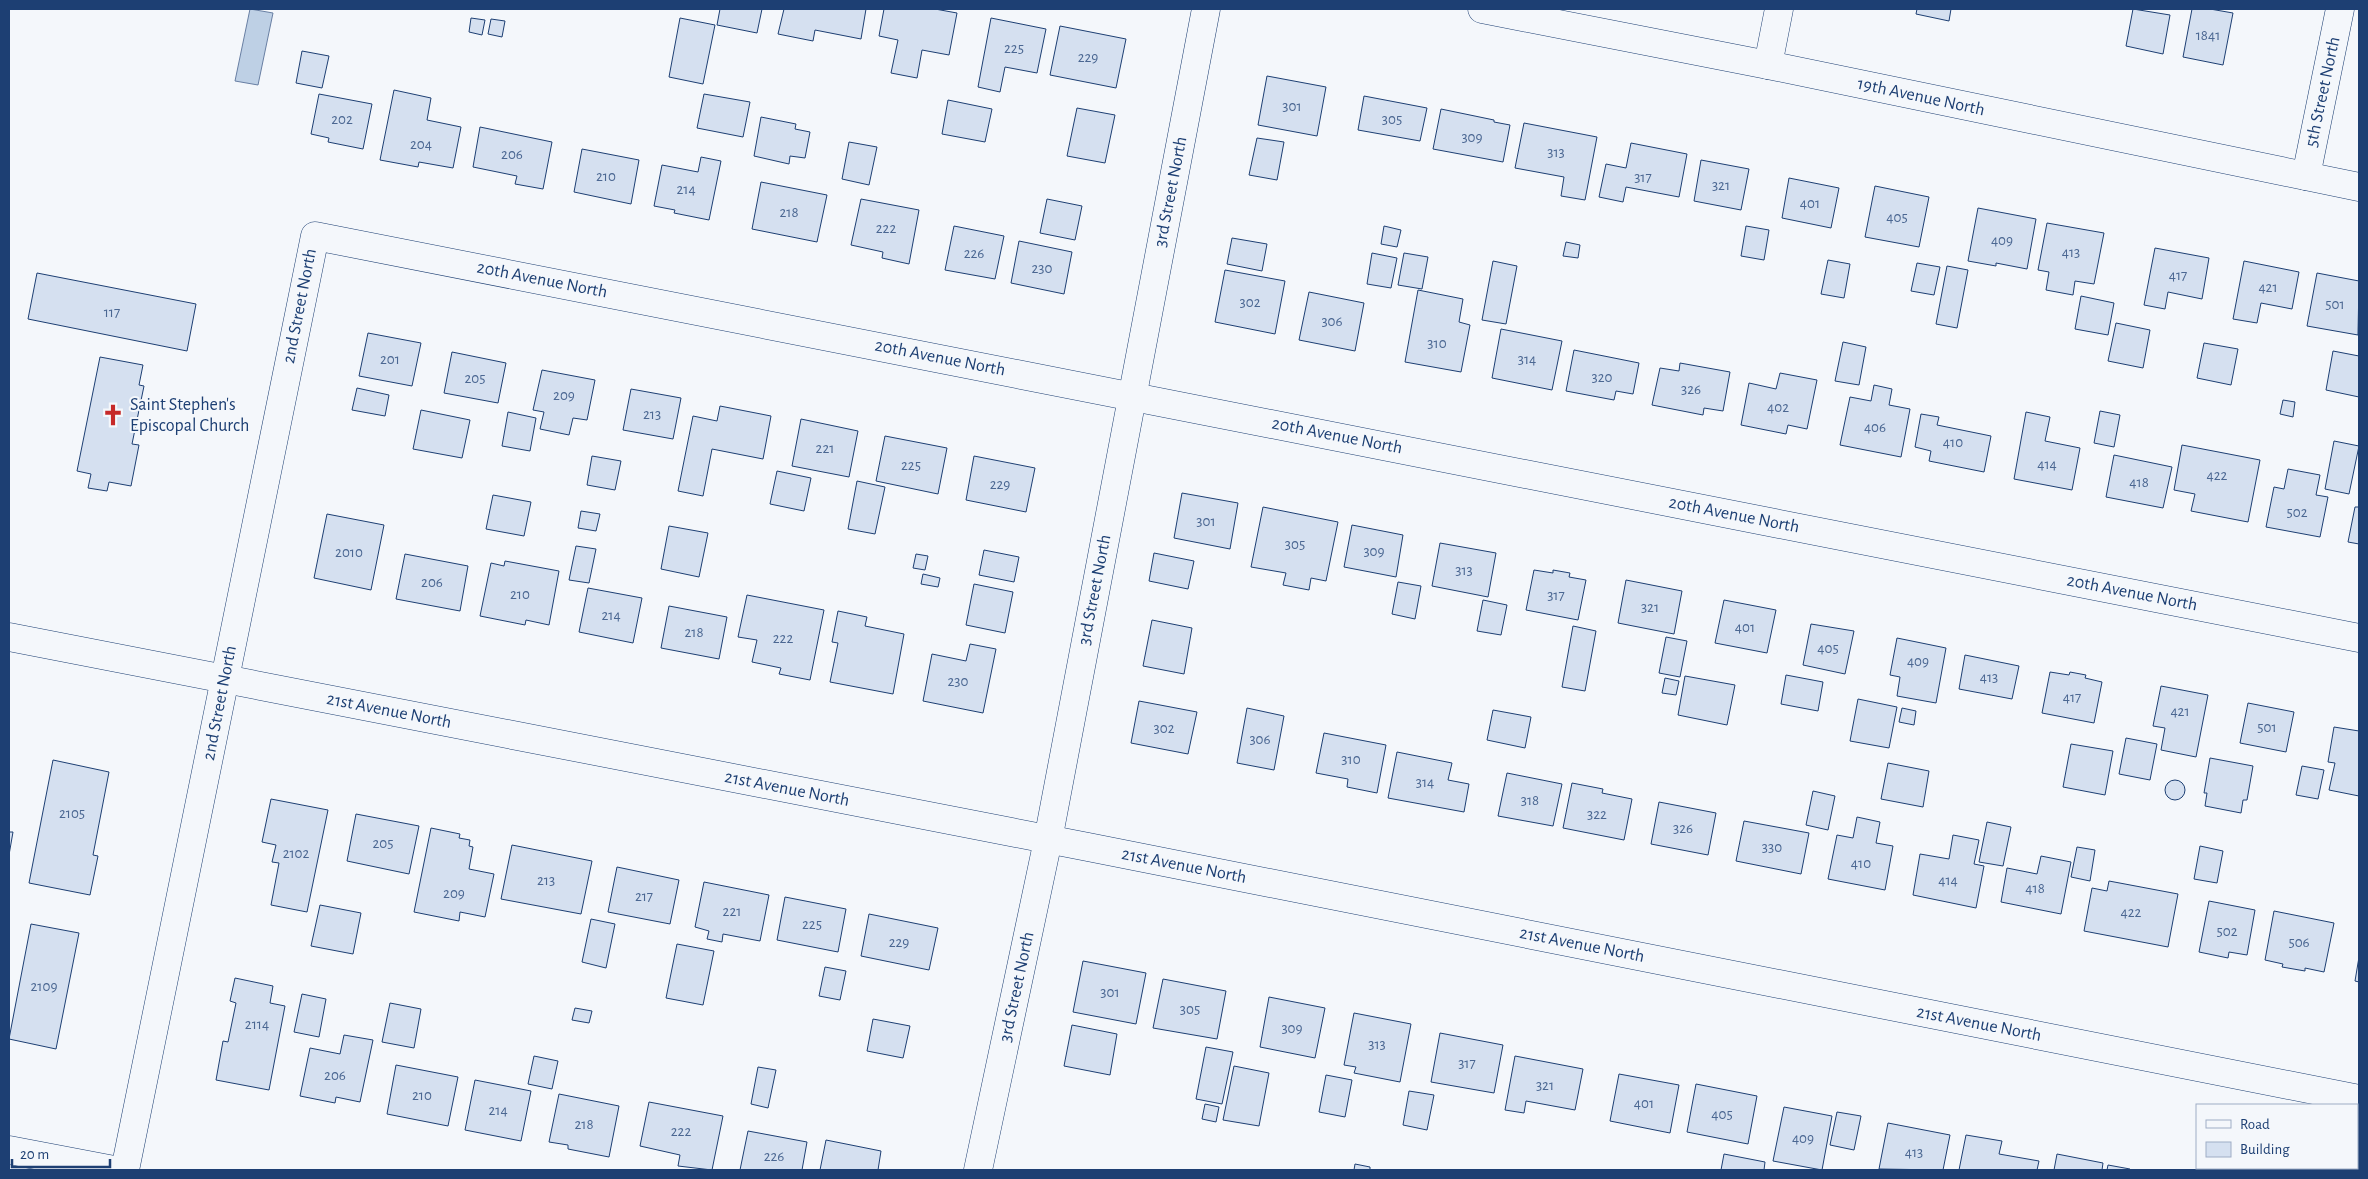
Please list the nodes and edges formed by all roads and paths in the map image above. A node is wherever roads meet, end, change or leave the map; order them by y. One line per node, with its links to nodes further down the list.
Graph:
1 (1206, 9): 9 (street, 3rd Street North)
2 (1482, 9): 5 (street, 19th Avenue North)
3 (1779, 9): 5 (street)
4 (2340, 9): 6 (street, 5th Street North)
5 (1768, 65): 6 (street, 19th Avenue North)
6 (2306, 176): 7 (street, 19th Avenue North)
7 (2359, 187)
8 (315, 236): 9 (street, 20th Avenue North); 12 (street, 2nd Street North)
9 (1133, 396): 11 (street, 20th Avenue North); 13 (street, 3rd Street North)
10 (9, 637): 12 (street, 21st Avenue North)
11 (2359, 638)
12 (225, 679): 13 (street, 21st Avenue North); 17 (street, 2nd Street North)
13 (1048, 840): 14 (street, 21st Avenue North); 18 (street, 3rd Street North)
14 (2359, 1100)
15 (9, 1150): 16 (street)
16 (114, 1170)
17 (125, 1170)
18 (978, 1170)

